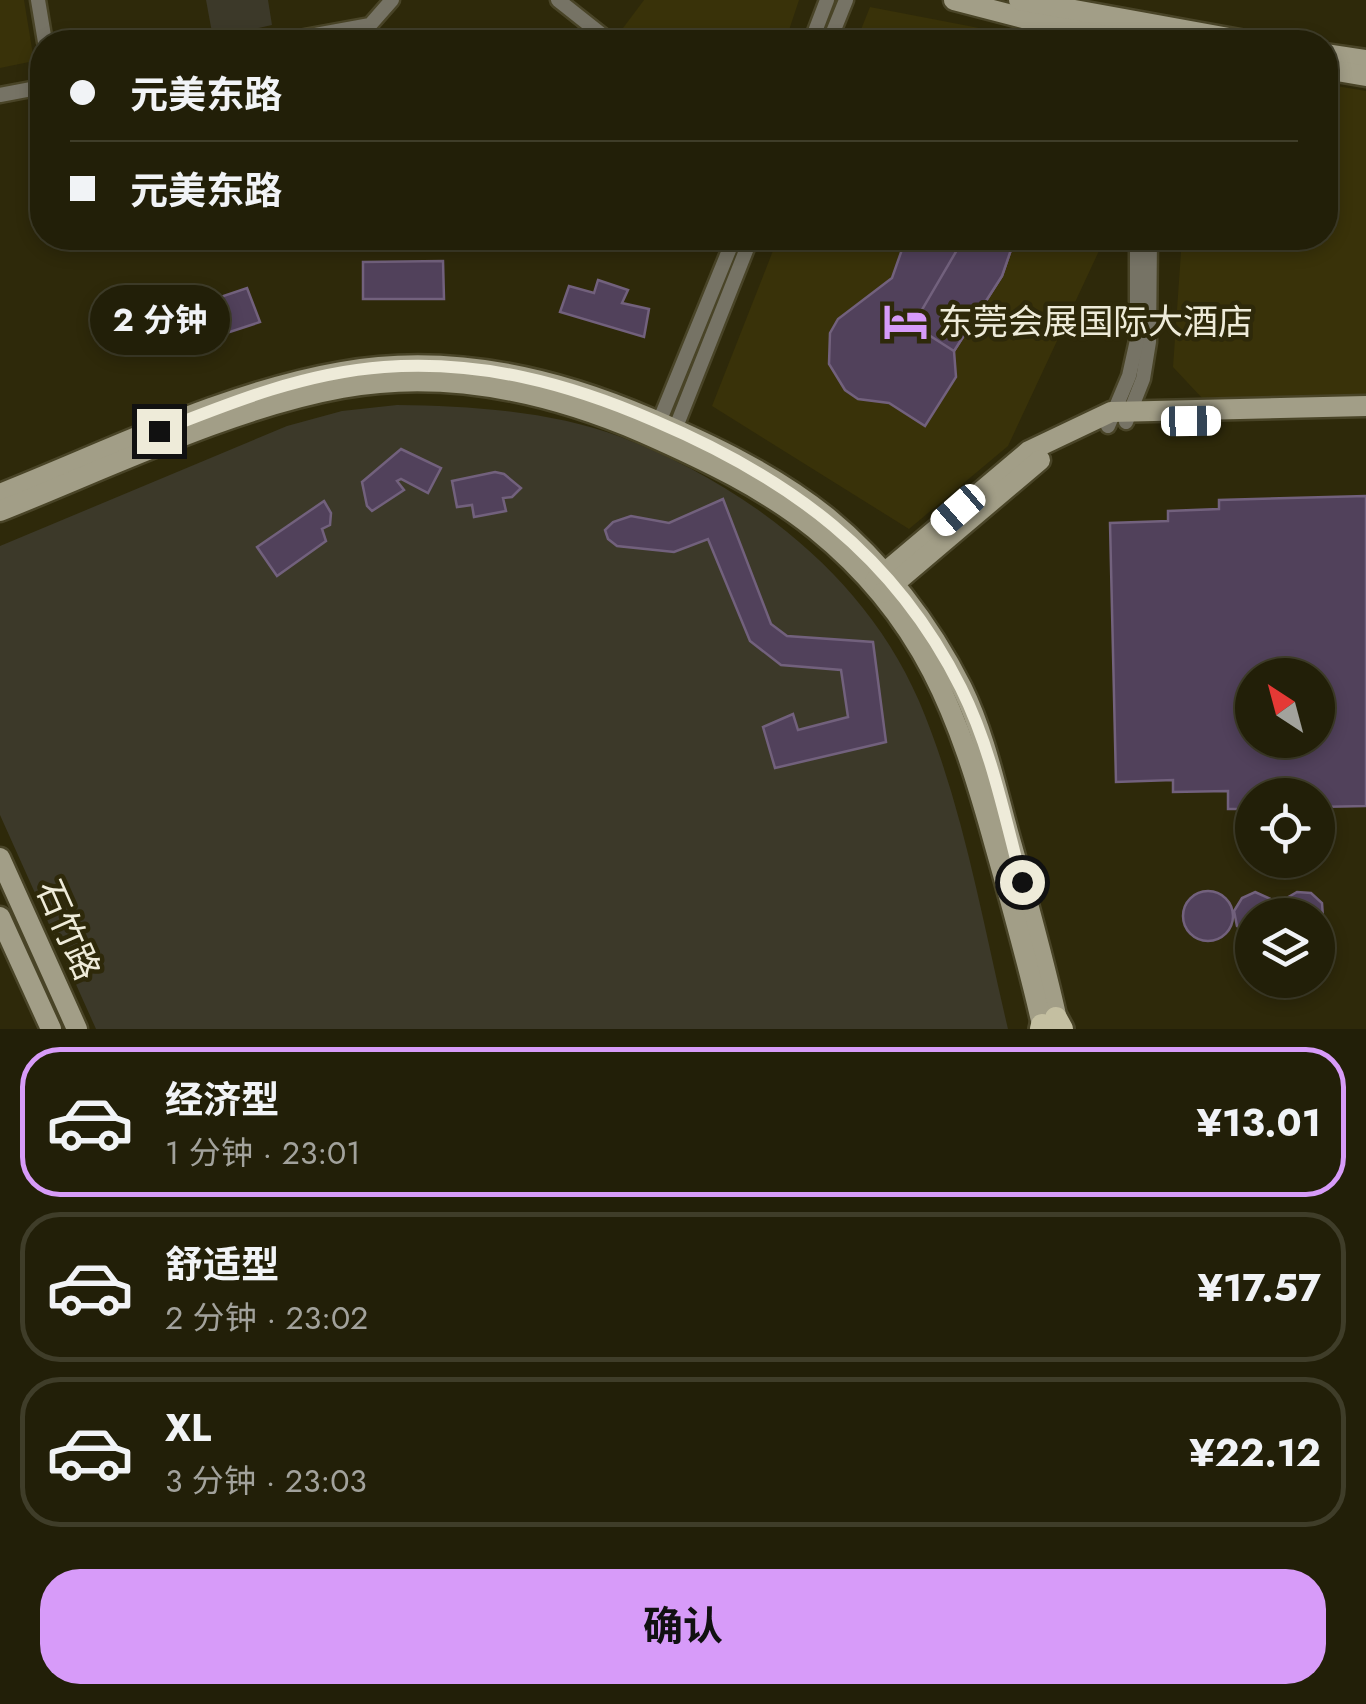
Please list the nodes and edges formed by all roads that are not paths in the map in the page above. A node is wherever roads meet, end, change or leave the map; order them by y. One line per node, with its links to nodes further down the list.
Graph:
1 (38, 0): 8 (street)
2 (392, 0): 9 (street)
3 (558, 0): 10 (street)
4 (827, 0): 11 (street)
5 (846, 0): 12 (street)
6 (954, 0): 13 (street)
7 (1019, 0): 14 (street)
8 (44, 30)
9 (343, 30)
10 (596, 30)
11 (816, 30)
12 (834, 30)
13 (1112, 30)
14 (1140, 30)
15 (1338, 56): 16 (street)
16 (1366, 60)
17 (1338, 72): 18 (street)
18 (1366, 76)
19 (30, 88): 20 (street)
20 (0, 94)
21 (730, 250): 28 (street)
22 (747, 250): 28 (street)
23 (1137, 250): 27 (street)
24 (1150, 250): 27 (street)
25 (1366, 406): 27 (street)
26 (1366, 416): 27 (street)
27 (1119, 417): 31 (street)
28 (664, 433): 29 (street); 30 (street); 31 (street)
29 (0, 494)
30 (0, 511)
31 (882, 584): 34 (street)
32 (0, 858): 36 (street, 石竹路)
33 (0, 918): 35 (street, 石竹路)
34 (1050, 1027)
35 (47, 1028)
36 (77, 1029)

